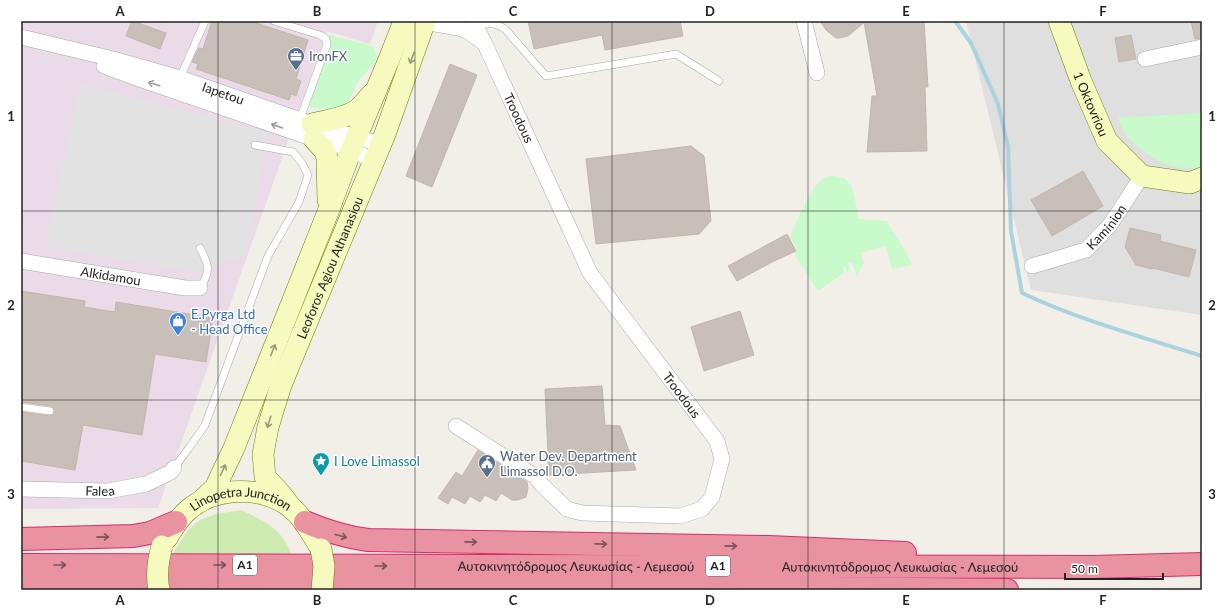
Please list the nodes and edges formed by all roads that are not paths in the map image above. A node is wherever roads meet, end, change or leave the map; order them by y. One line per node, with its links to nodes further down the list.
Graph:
1 (205, 21): 13 (lane)
2 (274, 21): 16 (lane)
3 (418, 21): 8 (street); 15 (main road, Leoforos Agiou Athanasiou); 19 (main road, Leoforos Agiou Athanasiou, one-way to 19)
4 (804, 21): 12 (street)
5 (1059, 21): 20 (main road, 1 Oktovriou)
6 (474, 23): 8 (street, Troodous); 14 (lane)
7 (21, 37): 10 (street, Iapetou)
8 (484, 42): 29 (street, Troodous)
9 (1202, 47): 11 (street)
10 (65, 48): 13 (street, Iapetou); 16 (street, Iapetou, one-way to 10)
11 (1145, 59)
12 (816, 73)
13 (180, 78): 16 (street, Iapetou)
14 (719, 81)
15 (375, 91): 16 (main road); 17 (main road, Leoforos Agiou Athanasiou)
16 (309, 127): 17 (street, Iapetou); 22 (main road)
17 (354, 143): 19 (street, Iapetou); 22 (main road, Leoforos Agiou Athanasiou)
18 (256, 144): 30 (lane)
19 (377, 152): 33 (main road, Leoforos Agiou Athanasiou, one-way to 33)
20 (1142, 176): 21 (main road); 25 (street, Kaminion)
21 (1202, 178)
22 (328, 212): 32 (main road, Leoforos Agiou Athanasiou, one-way to 22)
23 (200, 248): 26 (lane)
24 (21, 261): 26 (street, Alkidamou)
25 (1032, 266)
26 (200, 288)
27 (21, 407): 28 (lane)
28 (50, 411)
29 (456, 426)
30 (174, 468): 31 (street, Falea)
31 (21, 488)
32 (201, 501): 33 (main road, Linopetra Junction); 34 (main road, Linopetra Junction)
33 (299, 516): 38 (highway, one-way to 38); 41 (main road, Linopetra Junction, bridge)
34 (176, 522): 35 (highway, one-way to 34); 40 (main road, Linopetra Junction, bridge)
35 (21, 539)
36 (1202, 564): 38 (highway, Αυτοκινητόδρομος Λευκωσίας - Λεμεσού / A1)
37 (21, 565): 38 (highway, Αυτοκινητόδρομος Λευκωσίας - Λεμεσού / A1, one-way to 38)
38 (1093, 567)
39 (21, 585): 42 (highway, Αυτοκινητόδρομος Λευκωσίας - Λεμεσού / A1)
40 (159, 590)
41 (322, 590)
42 (1007, 590)

